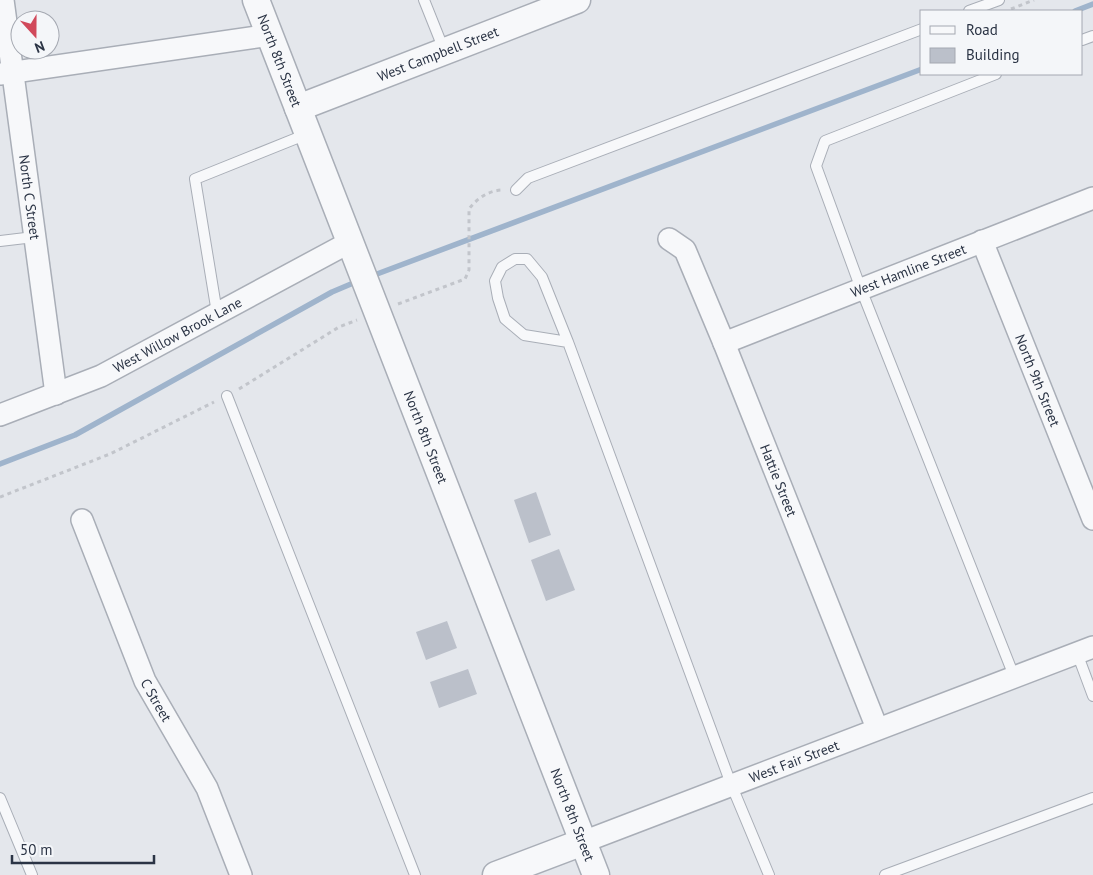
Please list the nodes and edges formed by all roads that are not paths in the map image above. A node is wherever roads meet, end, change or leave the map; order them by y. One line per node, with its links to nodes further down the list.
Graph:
1 (3, 0): 10 (street, North C Street)
2 (256, 0): 8 (street, North 8th Street)
3 (424, 0): 9 (lane)
4 (577, 0): 9 (street, West Campbell Street)
5 (999, 0): 6 (lane)
6 (972, 10)
7 (920, 30): 14 (lane)
8 (270, 35): 10 (street); 12 (street, North 8th Street)
9 (445, 51): 12 (street, West Campbell Street)
10 (7, 73): 16 (street, North C Street)
11 (993, 75): 21 (lane)
12 (298, 108): 13 (street, North 8th Street)
13 (308, 134): 20 (street, North 8th Street); 22 (lane)
14 (516, 190)
15 (1093, 198): 19 (street, West Hamline Street)
16 (34, 237): 18 (lane); 25 (street, North C Street)
17 (668, 239): 24 (street, Hattie Street)
18 (0, 241)
19 (982, 241): 21 (street, West Hamline Street); 28 (street, North 9th Street)
20 (354, 250): 22 (street, West Willow Brook Lane); 37 (street, North 8th Street)
21 (861, 289): 24 (street, West Hamline Street); 31 (lane)
22 (217, 313): 25 (street, West Willow Brook Lane)
23 (568, 342): 23 (lane); 34 (lane)
24 (724, 343): 33 (street, Hattie Street)
25 (56, 394): 27 (street, West Willow Brook Lane)
26 (227, 396): 40 (lane)
27 (0, 415)
28 (1093, 519)
29 (82, 520): 39 (street, C Street)
30 (1085, 650): 31 (street, West Fair Street); 32 (lane)
31 (1014, 676): 33 (street, West Fair Street)
32 (1093, 696)
33 (877, 728): 34 (street, West Fair Street)
34 (731, 784): 37 (street, West Fair Street); 43 (lane)
35 (0, 798): 38 (lane)
36 (1093, 798): 44 (lane)
37 (583, 842): 41 (street, West Fair Street); 42 (street, North 8th Street)
38 (32, 875)
39 (241, 875)
40 (415, 875)
41 (496, 875)
42 (596, 875)
43 (769, 875)
44 (886, 875)

